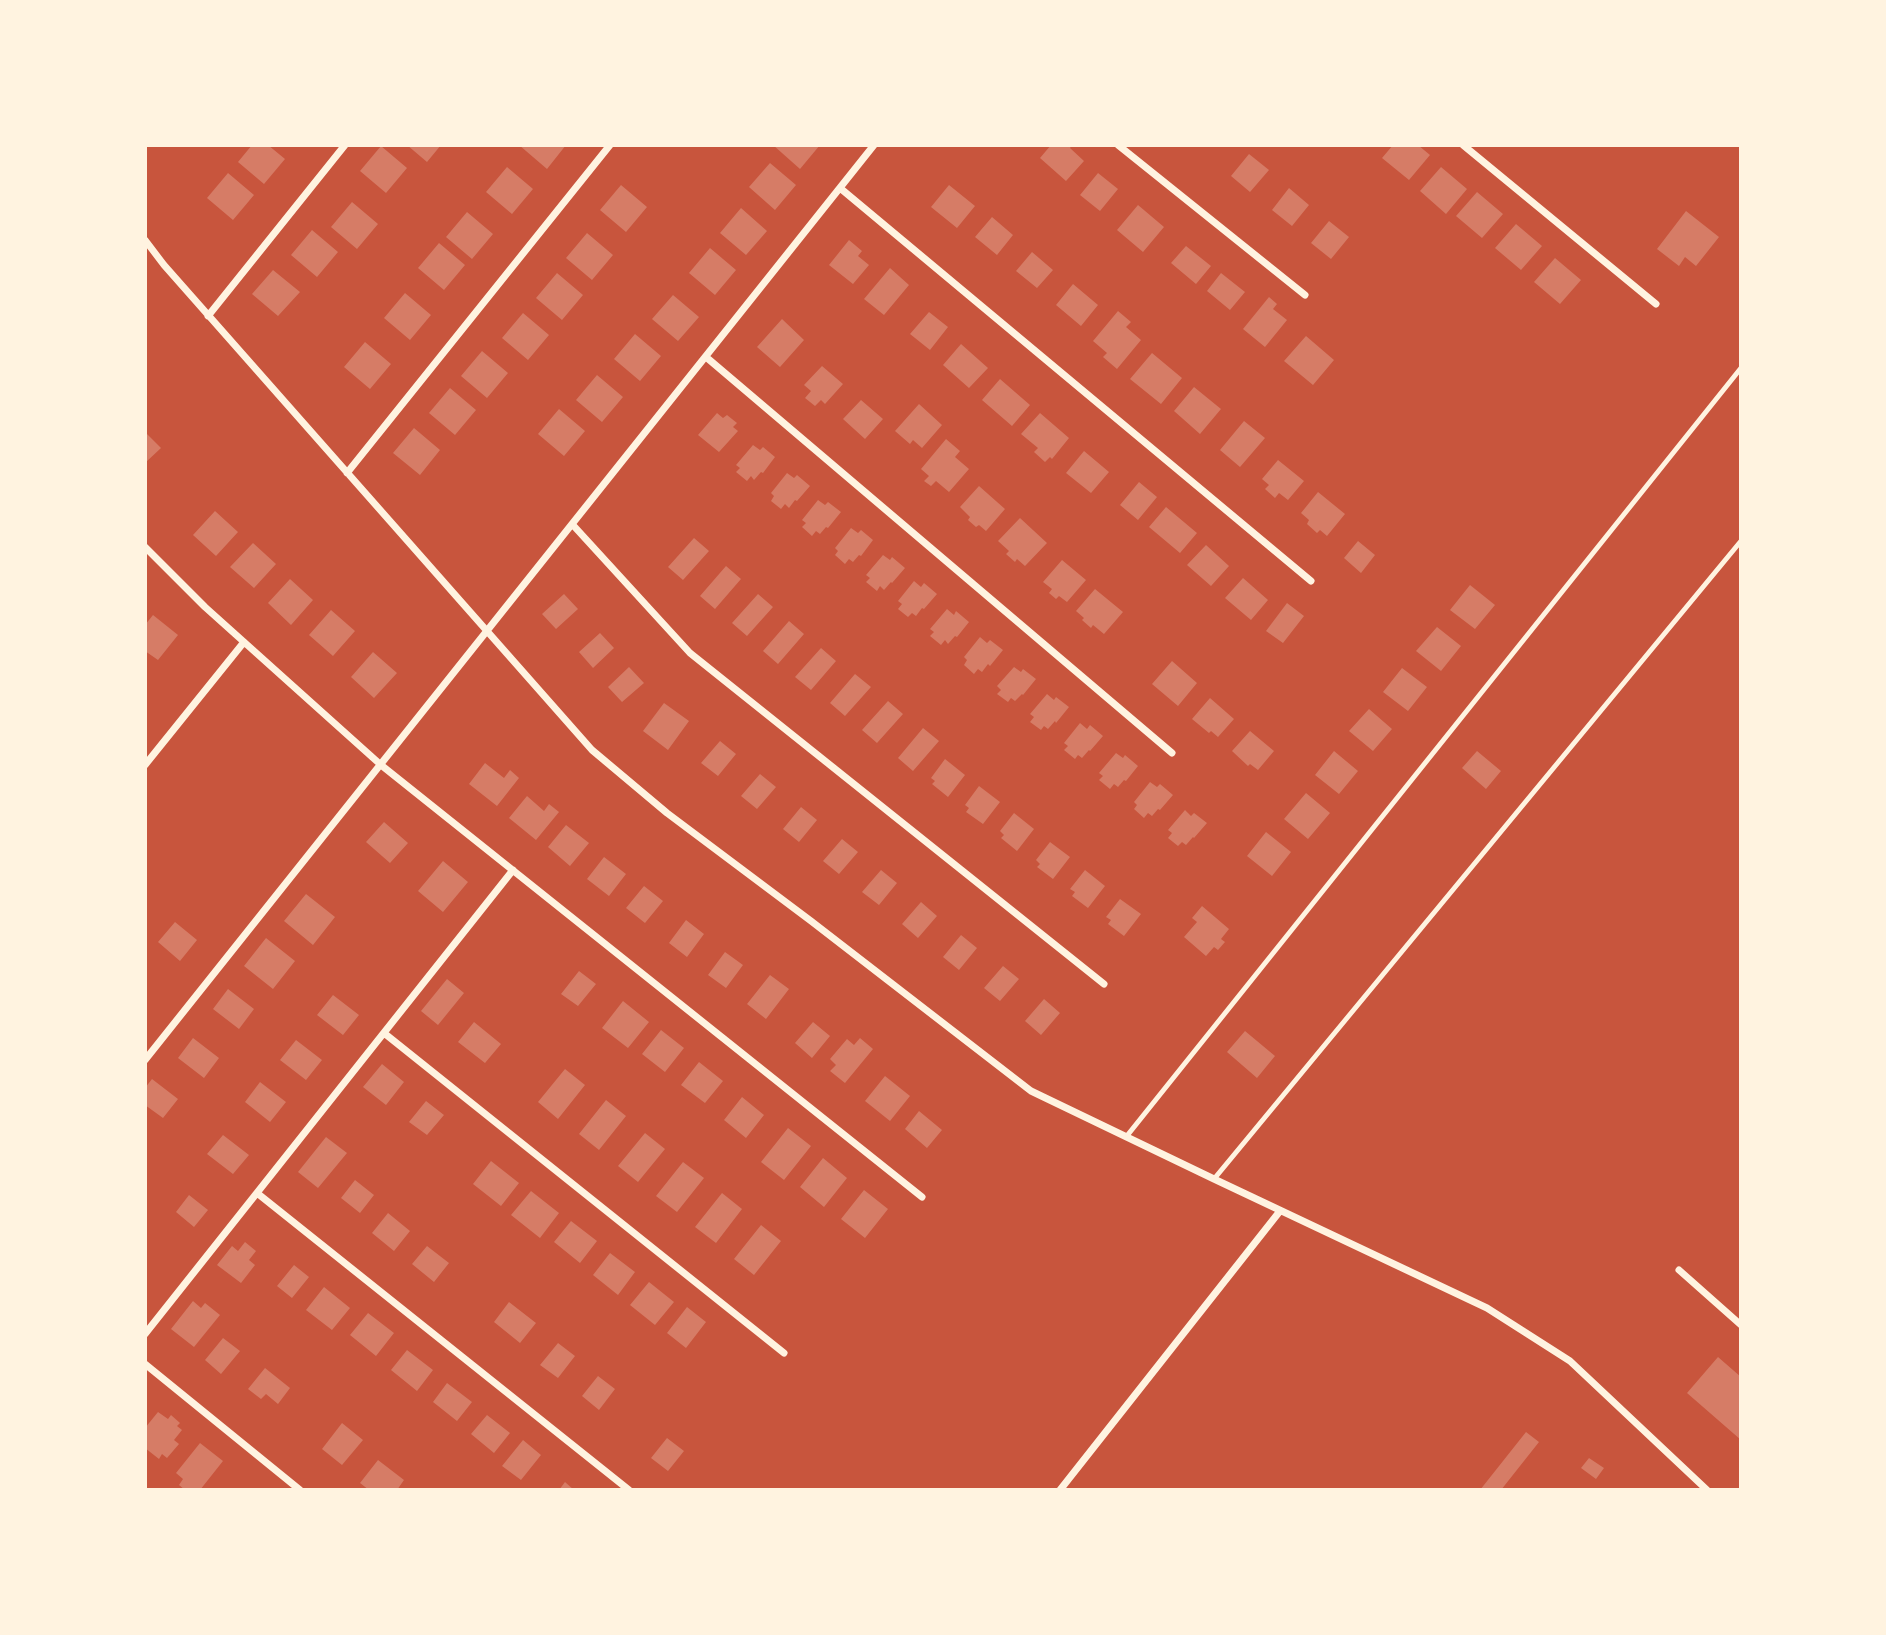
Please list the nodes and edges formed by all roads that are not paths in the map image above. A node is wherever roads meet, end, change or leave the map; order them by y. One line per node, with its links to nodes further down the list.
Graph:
1 (345, 145): 10 (street)
2 (610, 145): 13 (street)
3 (874, 145): 6 (street)
4 (1118, 145): 8 (street)
5 (1463, 145): 9 (street)
6 (840, 188): 11 (street); 17 (street)
7 (145, 240): 10 (street)
8 (1305, 295)
9 (1656, 304)
10 (208, 316): 13 (street)
11 (706, 357): 14 (street); 20 (street)
12 (1741, 368): 27 (lane)
13 (347, 473): 18 (street)
14 (572, 524): 18 (street); 24 (street)
15 (1741, 541): 28 (lane)
16 (145, 547): 19 (street)
17 (1311, 581)
18 (487, 632): 22 (street); 27 (street)
19 (244, 642): 21 (street); 22 (street)
20 (1172, 753)
21 (145, 765)
22 (381, 765): 23 (street); 26 (street)
23 (513, 870): 25 (street); 30 (street)
24 (1104, 984)
25 (384, 1032): 29 (street); 35 (street)
26 (145, 1060)
27 (1126, 1137): 28 (street)
28 (1214, 1179): 31 (street)
29 (257, 1194): 34 (street); 38 (street)
30 (922, 1197)
31 (1280, 1210): 39 (street); 40 (street)
32 (1679, 1270): 33 (street)
33 (1741, 1325)
34 (145, 1334)
35 (784, 1353)
36 (145, 1364): 37 (street)
37 (300, 1490)
38 (629, 1490)
39 (1060, 1490)
40 (1707, 1490)

